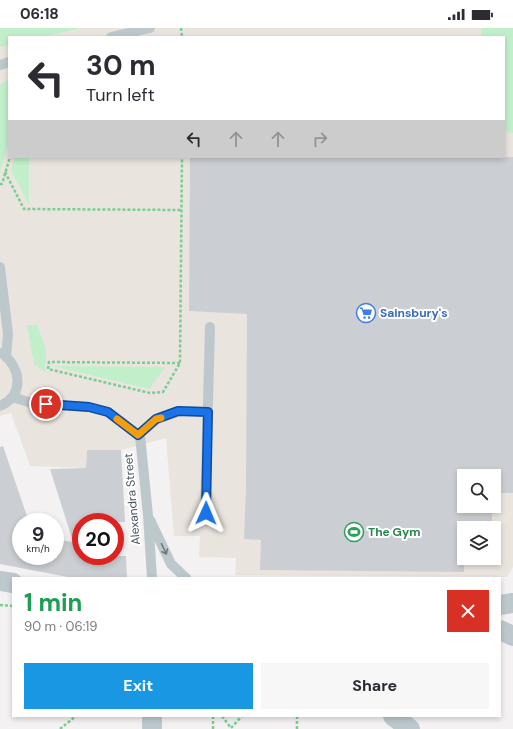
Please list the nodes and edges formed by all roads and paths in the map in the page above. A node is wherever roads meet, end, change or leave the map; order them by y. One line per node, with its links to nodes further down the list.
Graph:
1 (150, 28): 2 (lane)
2 (116, 36)
3 (10, 158): 5 (path)
4 (182, 158): 7 (path)
5 (5, 172): 6 (path); 7 (path)
6 (0, 184)
7 (182, 210): 11 (path)
8 (0, 267): 10 (lane)
9 (210, 327): 14 (lane)
10 (3, 354): 12 (lane)
11 (180, 363): 11 (path)
12 (12, 397): 13 (lane); 15 (lane, Alexandra Street)
13 (0, 406)
14 (208, 412): 15 (lane); 16 (lane)
15 (138, 435): 17 (lane, Alexandra Street)
16 (206, 513)
17 (148, 515): 18 (lane, Alexandra Street); 19 (lane, one-way to 19)
18 (152, 577)
19 (185, 577)
20 (0, 581): 21 (street)
21 (12, 583)
22 (513, 603): 25 (street)
23 (0, 605): 24 (path)
24 (12, 606)
25 (501, 606)
26 (501, 630): 27 (street)
27 (513, 636)
28 (75, 717): 36 (path)
29 (152, 717): 37 (street)
30 (213, 717): 38 (path)
31 (223, 717): 35 (path)
32 (241, 717): 35 (path)
33 (296, 717): 39 (path)
34 (394, 717): 40 (street)
35 (231, 728)
36 (60, 729)
37 (152, 729)
38 (213, 729)
39 (297, 729)
40 (410, 729)

